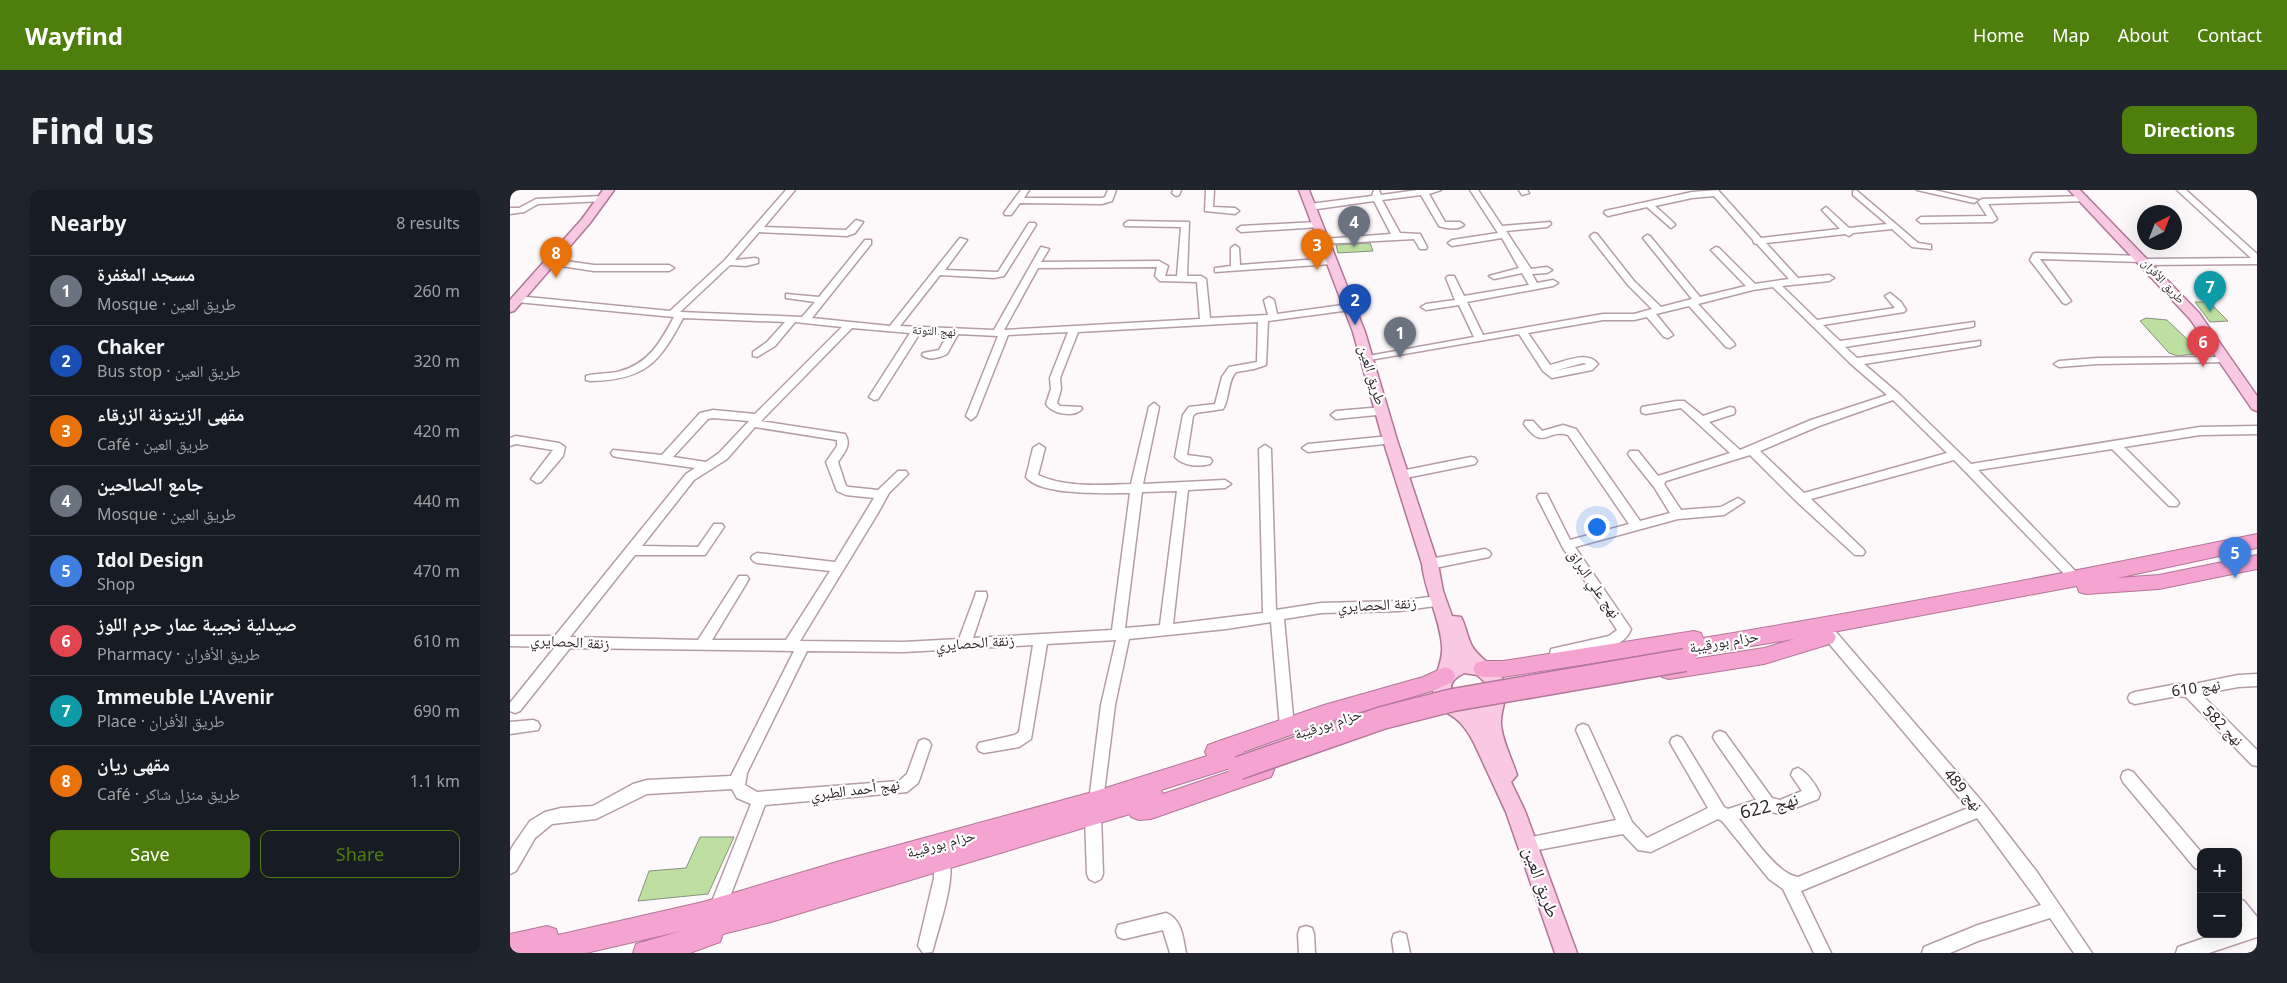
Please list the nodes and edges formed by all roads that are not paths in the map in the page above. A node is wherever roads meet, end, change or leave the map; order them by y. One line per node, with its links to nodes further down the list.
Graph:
1 (791, 190): 37 (street)
2 (1026, 190): 19 (street)
3 (1112, 190): 19 (street)
4 (1210, 190): 25 (street)
5 (1304, 190): 22 (main road, طريق العين)
6 (1437, 190): 12 (street)
7 (1474, 190): 39 (street)
8 (1921, 190): 20 (street)
9 (1963, 190): 20 (street)
10 (2074, 190): 18 (main road, طريق الأفران)
11 (2181, 190): 54 (street)
12 (1424, 192): 16 (street); 34 (street)
13 (1714, 192): 14 (street); 45 (street)
14 (1680, 193): 21 (street)
15 (1856, 193): 36 (street)
16 (1376, 194): 22 (street); 41 (street)
17 (606, 195): 24 (street); 58 (main road)
18 (2084, 199): 20 (street); 57 (main road, طريق الأفران)
19 (1018, 200): 26 (street)
20 (1978, 201): 28 (street)
21 (1648, 204): 27 (street); 35 (street)
22 (1310, 207): 33 (main road, طريق العين)
23 (1826, 210): 40 (street)
24 (510, 211)
25 (1234, 211)
26 (1008, 213)
27 (1608, 213)
28 (1921, 220)
29 (859, 222): 37 (street)
30 (1128, 224): 68 (street)
31 (1547, 224): 39 (street)
32 (1032, 225): 66 (street)
33 (1317, 225): 38 (street); 47 (main road, طريق العين)
34 (1460, 225)
35 (1671, 225)
36 (1894, 226): 40 (street); 50 (street)
37 (759, 229): 59 (street)
38 (1241, 229)
39 (1502, 232): 48 (street); 65 (street)
40 (1849, 232): 45 (street)
41 (1396, 236): 47 (street); 49 (street)
42 (1594, 236): 86 (street)
43 (1647, 238): 82 (street)
44 (963, 240): 66 (street)
45 (1758, 241): 71 (street)
46 (868, 242): 78 (street)
47 (1324, 242): 56 (main road, طريق العين)
48 (1452, 243)
49 (1423, 247)
50 (1928, 247)
51 (1236, 248): 62 (street)
52 (1044, 249): 60 (street)
53 (1716, 250): 75 (street)
54 (2257, 260): 57 (street)
55 (755, 261): 59 (street)
56 (1331, 261): 62 (street); 84 (main road, طريق العين)
57 (2144, 261): 81 (street); 109 (main road, طريق الأفران)
58 (551, 262): 61 (street); 83 (main road)
59 (728, 262): 87 (street)
60 (1036, 265): 68 (street); 100 (street)
61 (669, 268)
62 (1236, 269): 63 (street)
63 (1218, 270)
64 (1547, 270): 65 (street)
65 (1526, 271): 67 (street); 74 (street)
66 (939, 272): 95 (street)
67 (1494, 276)
68 (1182, 278): 91 (street)
69 (1450, 278): 80 (street)
70 (1829, 278): 71 (street)
71 (1796, 281): 73 (street)
72 (1553, 283): 74 (street)
73 (1775, 284): 75 (street); 92 (street)
74 (1534, 286): 80 (street)
75 (1753, 287): 82 (street)
76 (789, 296): 78 (street)
77 (1890, 296): 92 (street)
78 (822, 300): 90 (street)
79 (1269, 300): 88 (street)
80 (1461, 301): 85 (street); 102 (street)
81 (2066, 301)
82 (1695, 302): 86 (street); 104 (street)
83 (514, 303): 87 (street, نهج التوتة)
84 (1350, 307): 88 (street, نهج التوتة); 108 (main road, طريق العين)
85 (1426, 307)
86 (1653, 312): 98 (street); 101 (street)
87 (676, 315): 89 (street, نهج التوتة); 113 (street)
88 (1268, 318): 91 (street, نهج التوتة); 140 (street)
89 (793, 320): 90 (street, نهج التوتة); 106 (street)
90 (805, 320): 94 (street, نهج التوتة)
91 (1204, 321): 97 (street, نهج التوتة)
92 (1815, 323): 105 (street)
93 (1971, 324): 105 (street)
94 (849, 325): 95 (street, نهج التوتة); 124 (street)
95 (893, 329): 96 (street, نهج التوتة)
96 (917, 330): 99 (street, نهج التوتة); 115 (street)
97 (1073, 330): 100 (street, نهج التوتة); 118 (street)
98 (1521, 330): 102 (street); 112 (street)
99 (954, 332): 100 (street, نهج التوتة); 107 (street)
100 (1000, 333): 123 (street)
101 (1668, 336)
102 (1479, 337): 108 (street)
103 (1976, 343): 110 (street)
104 (1730, 345)
105 (1837, 345): 110 (street)
106 (757, 354)
107 (927, 355)
108 (1368, 358): 120 (main road, طريق العين)
109 (2226, 360): 111 (street); 117 (main road, طريق الأفران)
110 (1855, 362): 114 (street)
111 (2059, 364)
112 (1547, 369)
113 (590, 378)
114 (1895, 396): 134 (street); 138 (street)
115 (874, 397)
116 (1154, 406): 150 (street)
117 (2257, 406)
118 (1077, 409)
119 (1646, 410): 125 (street)
120 (1383, 411): 122 (street); 128 (main road, طريق العين)
121 (1730, 411): 125 (street)
122 (1336, 415)
123 (971, 416)
124 (755, 420): 139 (street); 142 (street); 151 (street)
125 (1703, 420): 136 (street)
126 (1529, 424): 157 (street)
127 (2257, 430): 130 (street)
128 (1390, 440): 132 (street); 145 (main road, طريق العين)
129 (510, 442): 146 (street)
130 (2115, 445): 143 (street); 155 (street)
131 (1040, 448): 150 (street)
132 (1308, 448)
133 (1266, 449): 175 (street)
134 (1752, 450): 136 (street); 153 (street)
135 (617, 453): 139 (street)
136 (1737, 453): 148 (street)
137 (1634, 454): 148 (street)
138 (1956, 455): 143 (street); 153 (street)
139 (664, 460): 142 (street)
140 (1206, 461)
141 (1471, 461): 145 (street)
142 (708, 466): 162 (street)
143 (1969, 468): 172 (street)
144 (902, 474): 151 (street)
145 (1401, 475): 168 (main road, طريق العين)
146 (537, 479)
147 (1225, 484): 149 (street)
148 (1658, 484): 156 (street)
149 (1183, 487): 150 (street); 176 (street)
150 (1136, 490): 178 (street)
151 (881, 495): 169 (street)
152 (1543, 497): 161 (street)
153 (1800, 498): 163 (street)
154 (1738, 502): 156 (street)
155 (2173, 503)
156 (1678, 516): 157 (street)
157 (1636, 526): 161 (street)
158 (718, 527): 162 (street)
159 (2257, 535): 172 (highway)
160 (2257, 542): 170 (highway)
161 (1567, 545): 185 (street, نهج علي البراق)
162 (632, 550): 181 (street)
163 (1859, 552)
164 (2257, 552): 170 (highway)
165 (1485, 554): 168 (street)
166 (757, 558): 169 (street)
167 (2257, 562): 172 (highway)
168 (1430, 564): 174 (main road, طريق العين); 186 (main road, طريق العين)
169 (837, 567): 184 (street)
170 (2146, 570): 172 (highway, حزام بورقيبة)
171 (742, 580): 183 (street)
172 (2079, 583): 177 (highway, حزام بورقيبة)
173 (981, 596): 182 (street)
174 (1438, 601): 175 (street, زنقة الحصايري); 187 (main road, طريق العين)
175 (1273, 616): 176 (street, زنقة الحصايري); 195 (street)
176 (1166, 630): 178 (street, زنقة الحصايري)
177 (1827, 633): 185 (highway); 191 (highway); 208 (highway, حزام بورقيبة, bridge); 209 (street, نهج 489)
178 (1121, 634): 179 (street, زنقة الحصايري); 208 (street)
179 (1041, 638): 182 (street, زنقة الحصايري); 201 (street)
180 (510, 641): 181 (street, زنقة الحصايري)
181 (562, 642): 183 (street, زنقة الحصايري); 192 (street)
182 (964, 643): 184 (street, زنقة الحصايري)
183 (702, 645): 184 (street, زنقة الحصايري)
184 (796, 646): 205 (street)
185 (1556, 660): 186 (highway)
186 (1481, 668): 187 (main road); 191 (main road)
187 (1446, 675): 193 (main road); 195 (highway)
188 (2257, 680): 189 (street, نهج 610)
189 (2189, 691): 190 (street, نهج 610); 202 (street, نهج 582)
190 (2135, 698)
191 (1494, 703): 193 (main road); 210 (main road, طريق العين)
192 (515, 707)
193 (1458, 712): 208 (highway); 210 (main road, طريق العين)
194 (533, 726): 196 (street)
195 (1287, 727): 208 (highway)
196 (510, 728)
197 (1583, 730): 212 (street, نهج 622)
198 (1720, 737): 207 (street)
199 (1677, 742): 211 (street)
200 (924, 745): 206 (street, نهج أحمد الطبري)
201 (984, 746)
202 (2257, 760)
203 (1798, 775): 207 (street, نهج 622)
204 (2128, 777): 214 (street)
205 (736, 782): 206 (street, نهج أحمد الطبري); 216 (street)
206 (760, 799): 219 (street)
207 (1767, 804): 211 (street, نهج 622)
208 (1094, 809): 215 (highway, حزام بورقيبة); 217 (street); 219 (highway, حزام بورقيبة)
209 (1980, 810): 218 (street); 220 (street, نهج 489)
210 (1515, 811): 213 (main road, طريق العين)
211 (1723, 814): 212 (street, نهج 622); 218 (street)
212 (1628, 828): 213 (street)
213 (1527, 845): 234 (main road, طريق العين)
214 (2197, 858)
215 (942, 860): 221 (highway, حزام بورقيبة); 227 (street)
216 (510, 866)
217 (1095, 874)
218 (1789, 884): 235 (street)
219 (717, 909): 226 (highway); 229 (highway, حزام بورقيبة)
220 (2053, 909): 236 (street); 237 (street, نهج 489)
221 (771, 910): 228 (highway); 230 (highway, حزام بورقيبة)
222 (2242, 912): 223 (street)
223 (2257, 929): 238 (street)
224 (1124, 932): 232 (street)
225 (1306, 934): 233 (street)
226 (510, 946)
227 (926, 946)
228 (681, 948): 231 (highway)
229 (532, 953)
230 (591, 953)
231 (645, 953)
232 (1178, 953)
233 (1307, 953)
234 (1566, 953)
235 (1823, 953)
236 (1930, 953)
237 (2084, 953)
238 (2184, 953)

